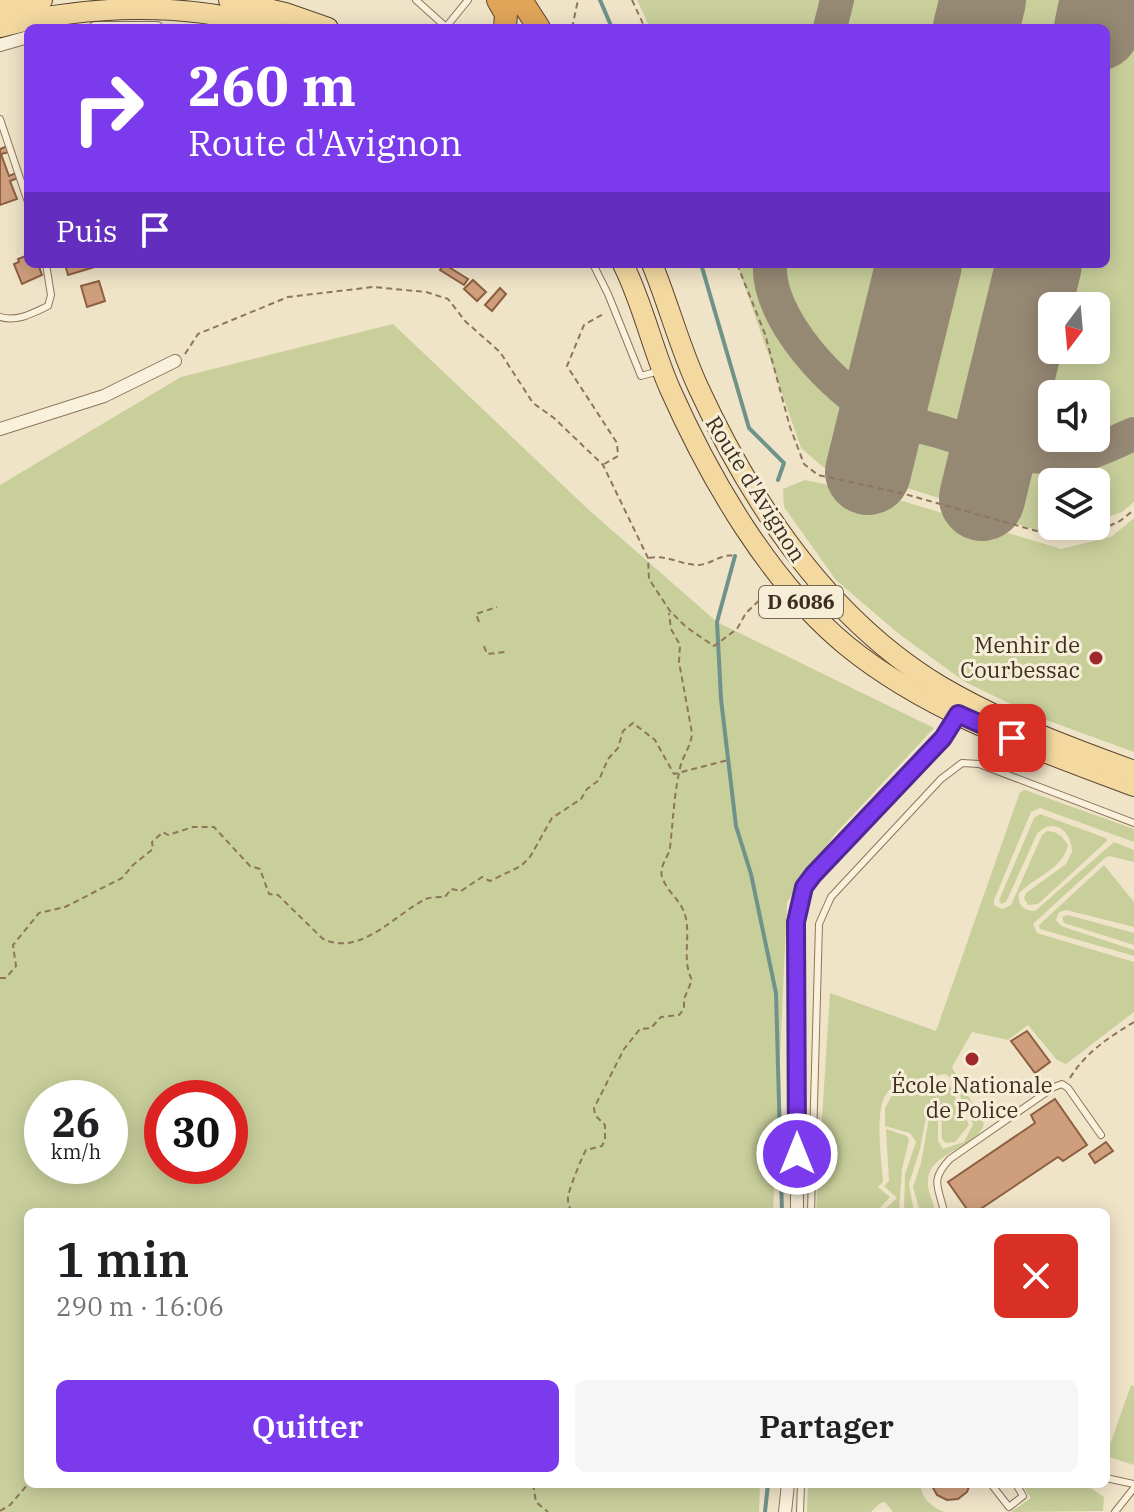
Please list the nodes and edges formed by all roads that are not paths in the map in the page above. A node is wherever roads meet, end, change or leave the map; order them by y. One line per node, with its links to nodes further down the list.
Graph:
1 (42, 0): 7 (main road)
2 (229, 0): 9 (main road)
3 (416, 0): 10 (lane)
4 (498, 0): 12 (highway)
5 (521, 0): 13 (highway)
6 (464, 1): 11 (lane)
7 (0, 9)
8 (259, 24): 14 (main road)
9 (317, 24)
10 (443, 24)
11 (448, 24)
12 (505, 24)
13 (536, 24)
14 (0, 27)
15 (24, 38): 16 (street)
16 (0, 45)
17 (0, 119): 18 (lane)
18 (24, 190)
19 (47, 268): 23 (lane)
20 (595, 268): 25 (lane)
21 (625, 268): 25 (main road, Route d'Avignon / D 6086)
22 (653, 268): 28 (main road, Route d'Avignon / D 6086)
23 (0, 317)
24 (175, 361): 26 (street)
25 (663, 369): 27 (main road, Route d'Avignon / D 6086)
26 (0, 429)
27 (958, 714): 29 (main road, Route d'Avignon / D 6086); 32 (street)
28 (1134, 771)
29 (1134, 786)
30 (1134, 823): 33 (lane)
31 (1101, 1135): 34 (lane)
32 (797, 1208)
33 (811, 1208)
34 (943, 1208)
35 (1110, 1479): 36 (lane)
36 (1134, 1486): 43 (lane)
37 (788, 1488): 41 (street)
38 (801, 1488): 42 (lane)
39 (994, 1488): 40 (lane)
40 (1018, 1488)
41 (785, 1512)
42 (800, 1512)
43 (1115, 1512)

